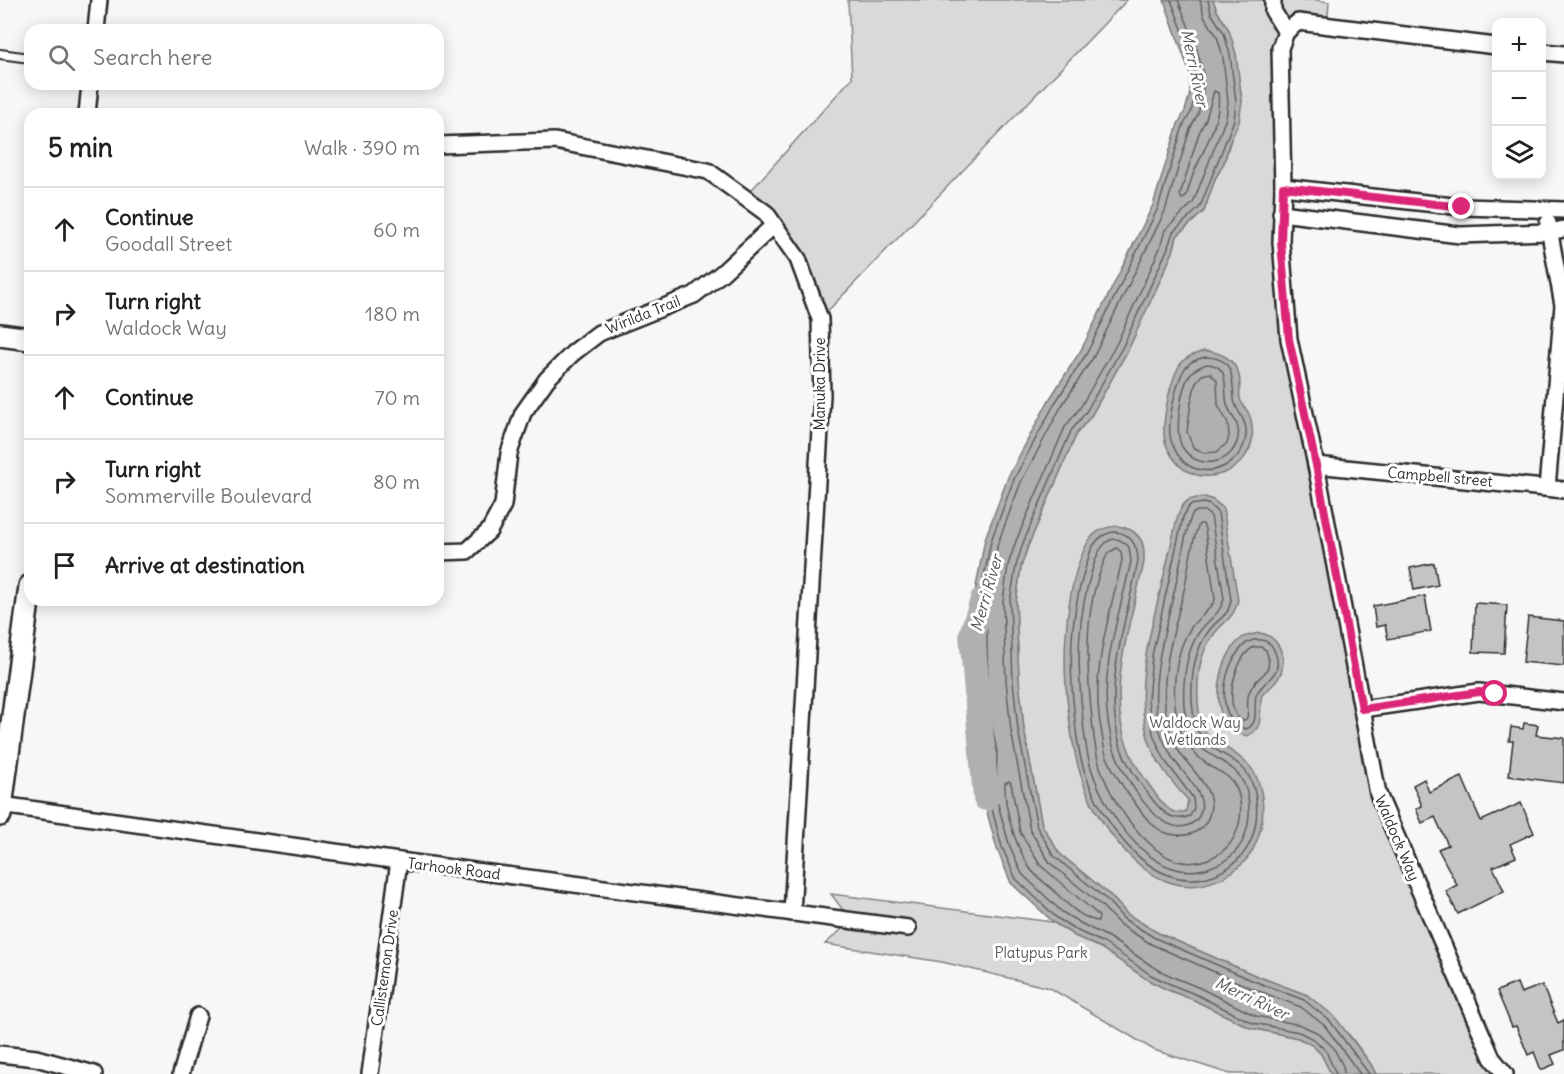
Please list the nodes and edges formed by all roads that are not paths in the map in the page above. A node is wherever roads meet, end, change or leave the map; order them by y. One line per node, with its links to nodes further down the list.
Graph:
1 (99, 0): 3 (street)
2 (1273, 0): 4 (street)
3 (97, 24)
4 (1286, 32): 5 (street); 13 (street, Waldock Way)
5 (1492, 45)
6 (1546, 52): 8 (street)
7 (0, 54): 9 (lane)
8 (1564, 54)
9 (24, 57)
10 (89, 90): 11 (street)
11 (88, 108)
12 (444, 145): 17 (street, Manuka Drive)
13 (1283, 187): 14 (street); 16 (street, Waldock Way)
14 (1546, 210): 15 (street); 18 (street)
15 (1564, 210)
16 (1281, 213): 18 (street); 21 (street, Waldock Way)
17 (774, 225): 24 (street, Wirilda Trail); 31 (street, Manuka Drive)
18 (1557, 231): 22 (street)
19 (0, 335): 20 (street)
20 (24, 338)
21 (1316, 465): 22 (street, Campbell street); 27 (street, Waldock Way)
22 (1546, 488): 23 (street, Campbell street)
23 (1564, 490)
24 (444, 552)
25 (27, 606): 28 (street)
26 (1564, 702): 27 (street)
27 (1362, 709): 38 (street, Waldock Way)
28 (5, 741): 29 (street)
29 (1, 810): 30 (street, Tarhook Road)
30 (399, 861): 31 (street, Tarhook Road); 37 (street, Callistemon Drive)
31 (792, 913): 32 (street, Tarhook Road)
32 (908, 928)
33 (198, 1016): 36 (street)
34 (0, 1054): 35 (street)
35 (94, 1074)
36 (181, 1074)
37 (370, 1074)
38 (1505, 1074)

